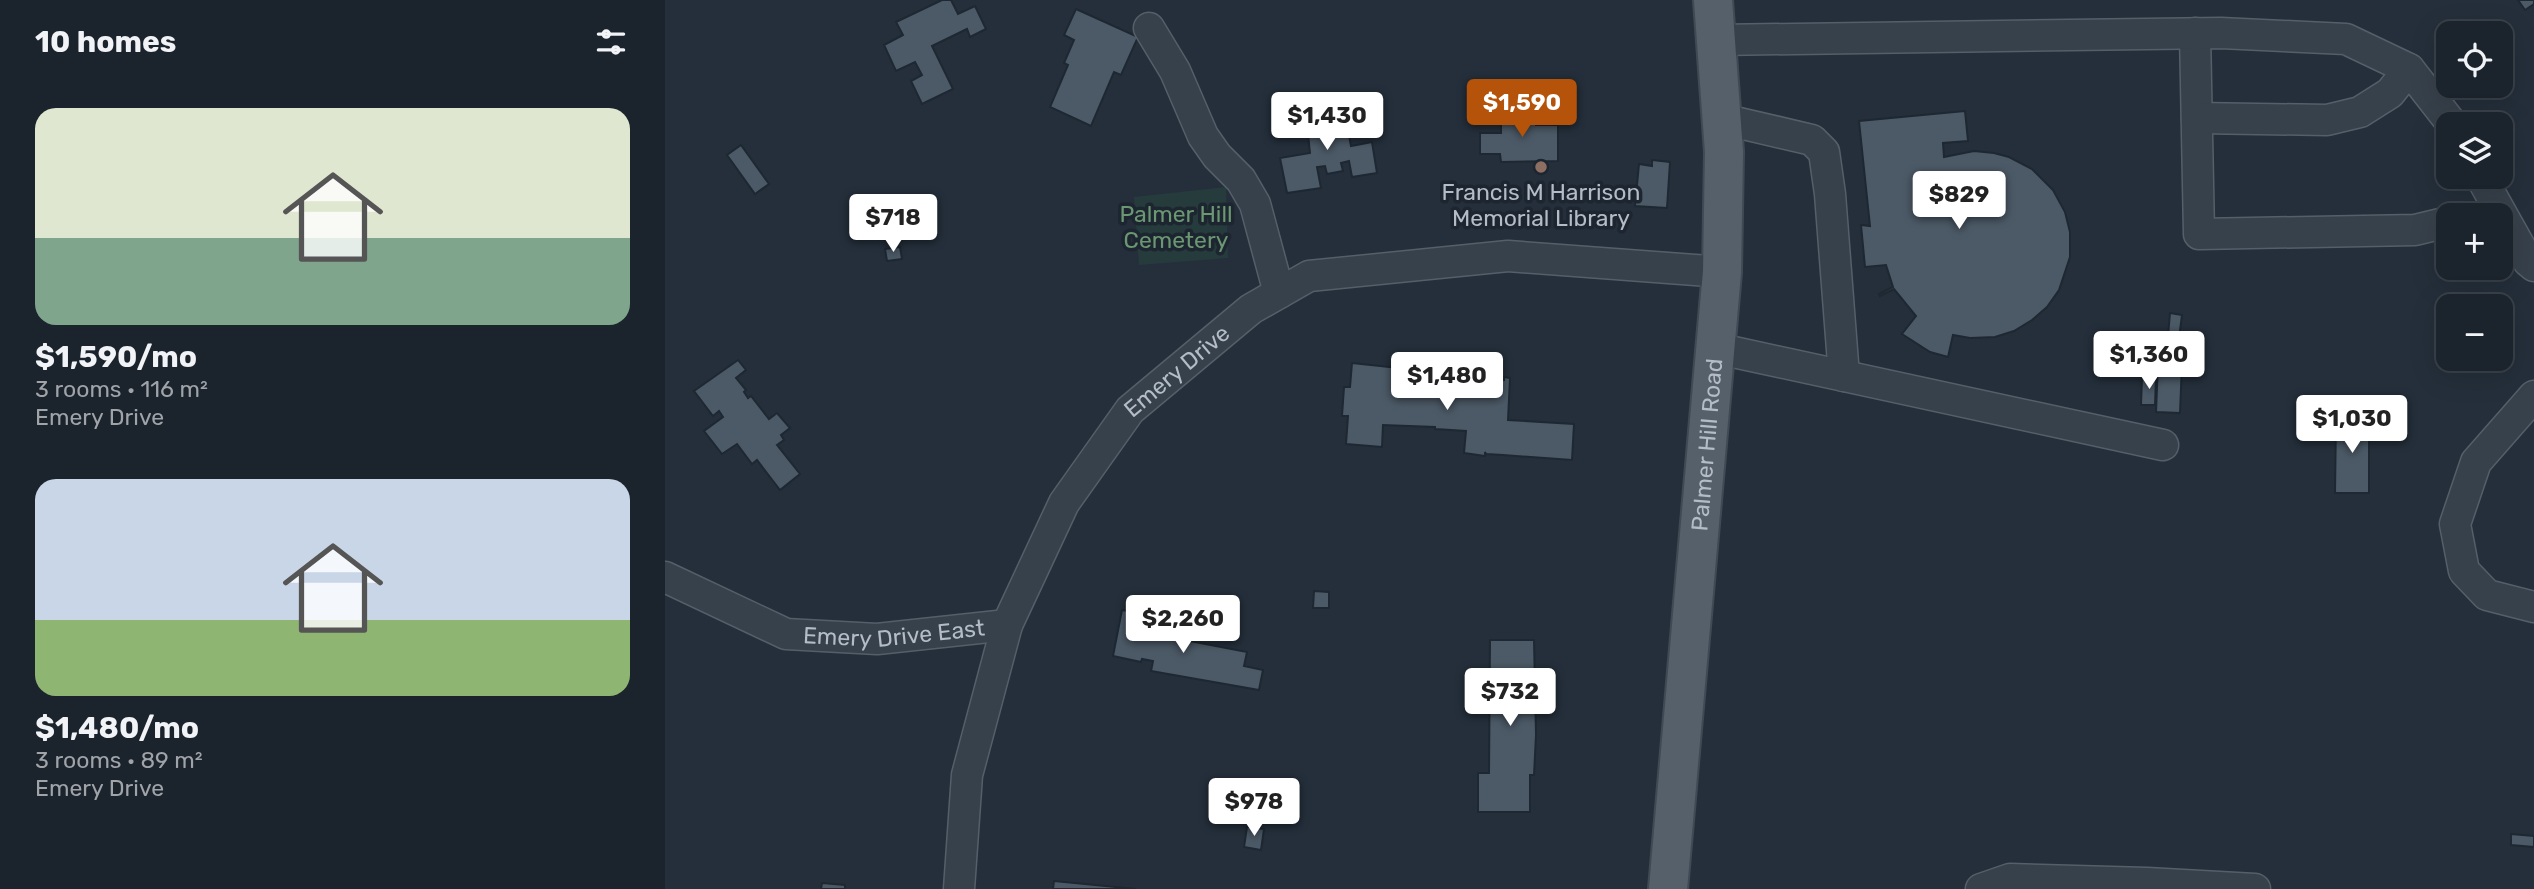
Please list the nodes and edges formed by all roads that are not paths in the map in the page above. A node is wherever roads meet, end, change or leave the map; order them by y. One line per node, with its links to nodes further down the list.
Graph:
1 (1713, 0): 4 (main road, Palmer Hill Road)
2 (1149, 28): 13 (street)
3 (2195, 33): 4 (street); 5 (street); 7 (street)
4 (1716, 40): 8 (main road, Palmer Hill Road)
5 (2409, 69): 6 (street); 7 (street)
6 (2443, 112)
7 (2197, 118): 9 (street)
8 (1722, 120): 12 (main road, Palmer Hill Road); 15 (street)
9 (2436, 225)
10 (2513, 243): 11 (street)
11 (2534, 266)
12 (1721, 272): 13 (street, Emery Drive); 14 (main road, Palmer Hill Road)
13 (1279, 293): 20 (street, Emery Drive)
14 (1715, 348): 15 (street); 22 (main road, Palmer Hill Road)
15 (1844, 376): 17 (street)
16 (2534, 396): 19 (street)
17 (2163, 445)
18 (665, 577): 20 (street, Emery Drive East)
19 (2534, 607)
20 (1007, 625): 21 (street, Emery Drive)
21 (959, 889)
22 (1668, 889)
23 (1982, 889): 24 (street)
24 (2255, 889)

